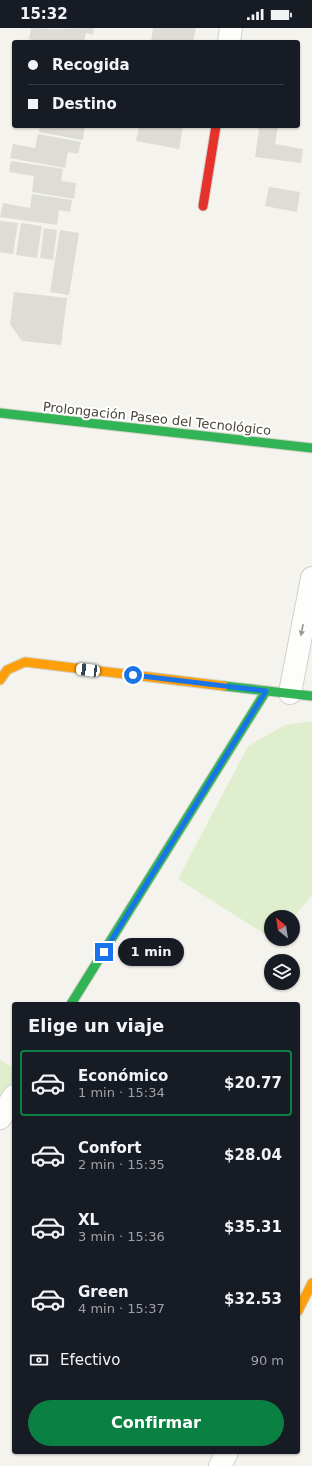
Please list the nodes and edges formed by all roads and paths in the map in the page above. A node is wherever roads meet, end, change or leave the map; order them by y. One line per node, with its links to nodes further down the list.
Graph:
1 (231, 28): 2 (street)
2 (229, 40)
3 (216, 128): 4 (street)
4 (203, 206)
5 (0, 413): 6 (street, Prolongación Paseo del Tecnológico)
6 (312, 448)
7 (312, 578): 10 (street, one-way to 10)
8 (0, 680): 9 (street)
9 (266, 691): 10 (street); 12 (street)
10 (290, 693): 11 (street)
11 (312, 696)
12 (72, 1002)
13 (12, 1099): 14 (street)
14 (0, 1118)
15 (312, 1283): 16 (street)
16 (300, 1307)
17 (226, 1454): 18 (street)
18 (220, 1466)

